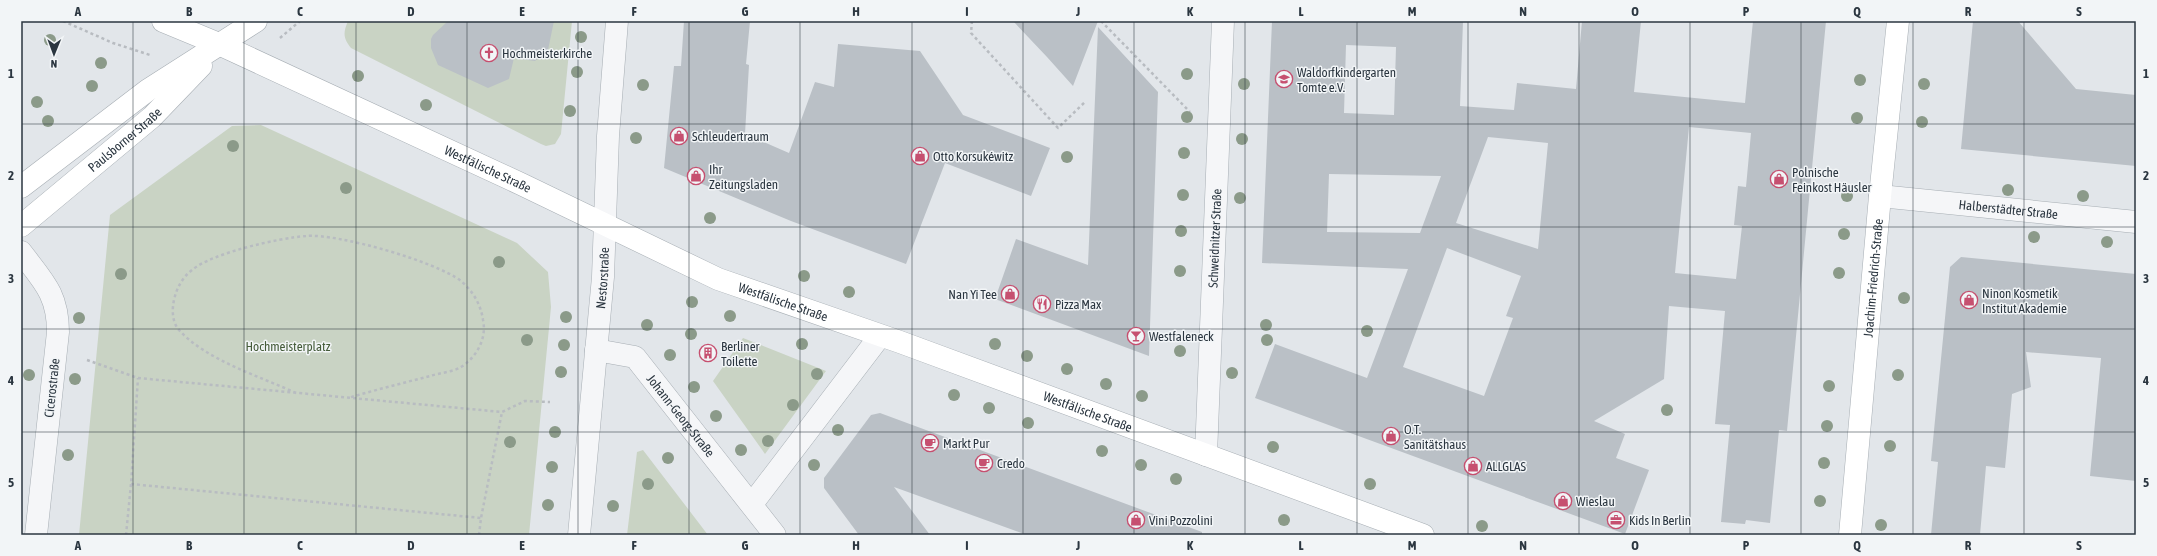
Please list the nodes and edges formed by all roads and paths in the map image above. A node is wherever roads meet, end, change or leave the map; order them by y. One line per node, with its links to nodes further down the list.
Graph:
1 (63, 21): 9 (path)
2 (163, 21): 10 (street, Westfälische Straße)
3 (256, 21): 10 (street, Paulsborner Straße)
4 (617, 21): 16 (street, Nestorstraße)
5 (972, 21): 11 (path)
6 (1101, 21): 12 (path)
7 (1222, 21): 12 (street, Schweidnitzer Straße)
8 (1898, 21): 14 (street, Joachim-Friedrich-Straße)
9 (113, 43)
10 (221, 45): 13 (street, Paulsborner Straße); 16 (street, Westfälische Straße); 17 (street, Paulsborner Straße)
11 (1086, 101)
12 (1217, 138): 27 (street, Schweidnitzer Straße)
13 (21, 187)
14 (1880, 196): 15 (street, Halberstädter Straße); 37 (street, Joachim-Friedrich-Straße)
15 (2136, 222)
16 (605, 225): 19 (street, Westfälische Straße); 20 (street, Nestorstraße)
17 (21, 226)
18 (21, 252): 31 (street, Cicerostraße)
19 (880, 336): 27 (street, Westfälische Straße); 29 (street)
20 (596, 350): 29 (street, Johann-Georg-Straße); 34 (street, Nestorstraße)
21 (87, 360): 22 (path)
22 (138, 378): 23 (path); 28 (path)
23 (296, 393): 24 (path); 24 (path)
24 (348, 398): 26 (path)
25 (550, 402): 26 (path)
26 (502, 412): 30 (path)
27 (1206, 455): 36 (street, Westfälische Straße)
28 (132, 484): 30 (path); 32 (path)
29 (752, 504): 35 (street, Johann-Georg-Straße)
30 (481, 518): 33 (path)
31 (36, 535)
32 (126, 535)
33 (479, 535)
34 (579, 535)
35 (775, 535)
36 (1423, 535)
37 (1850, 535)

